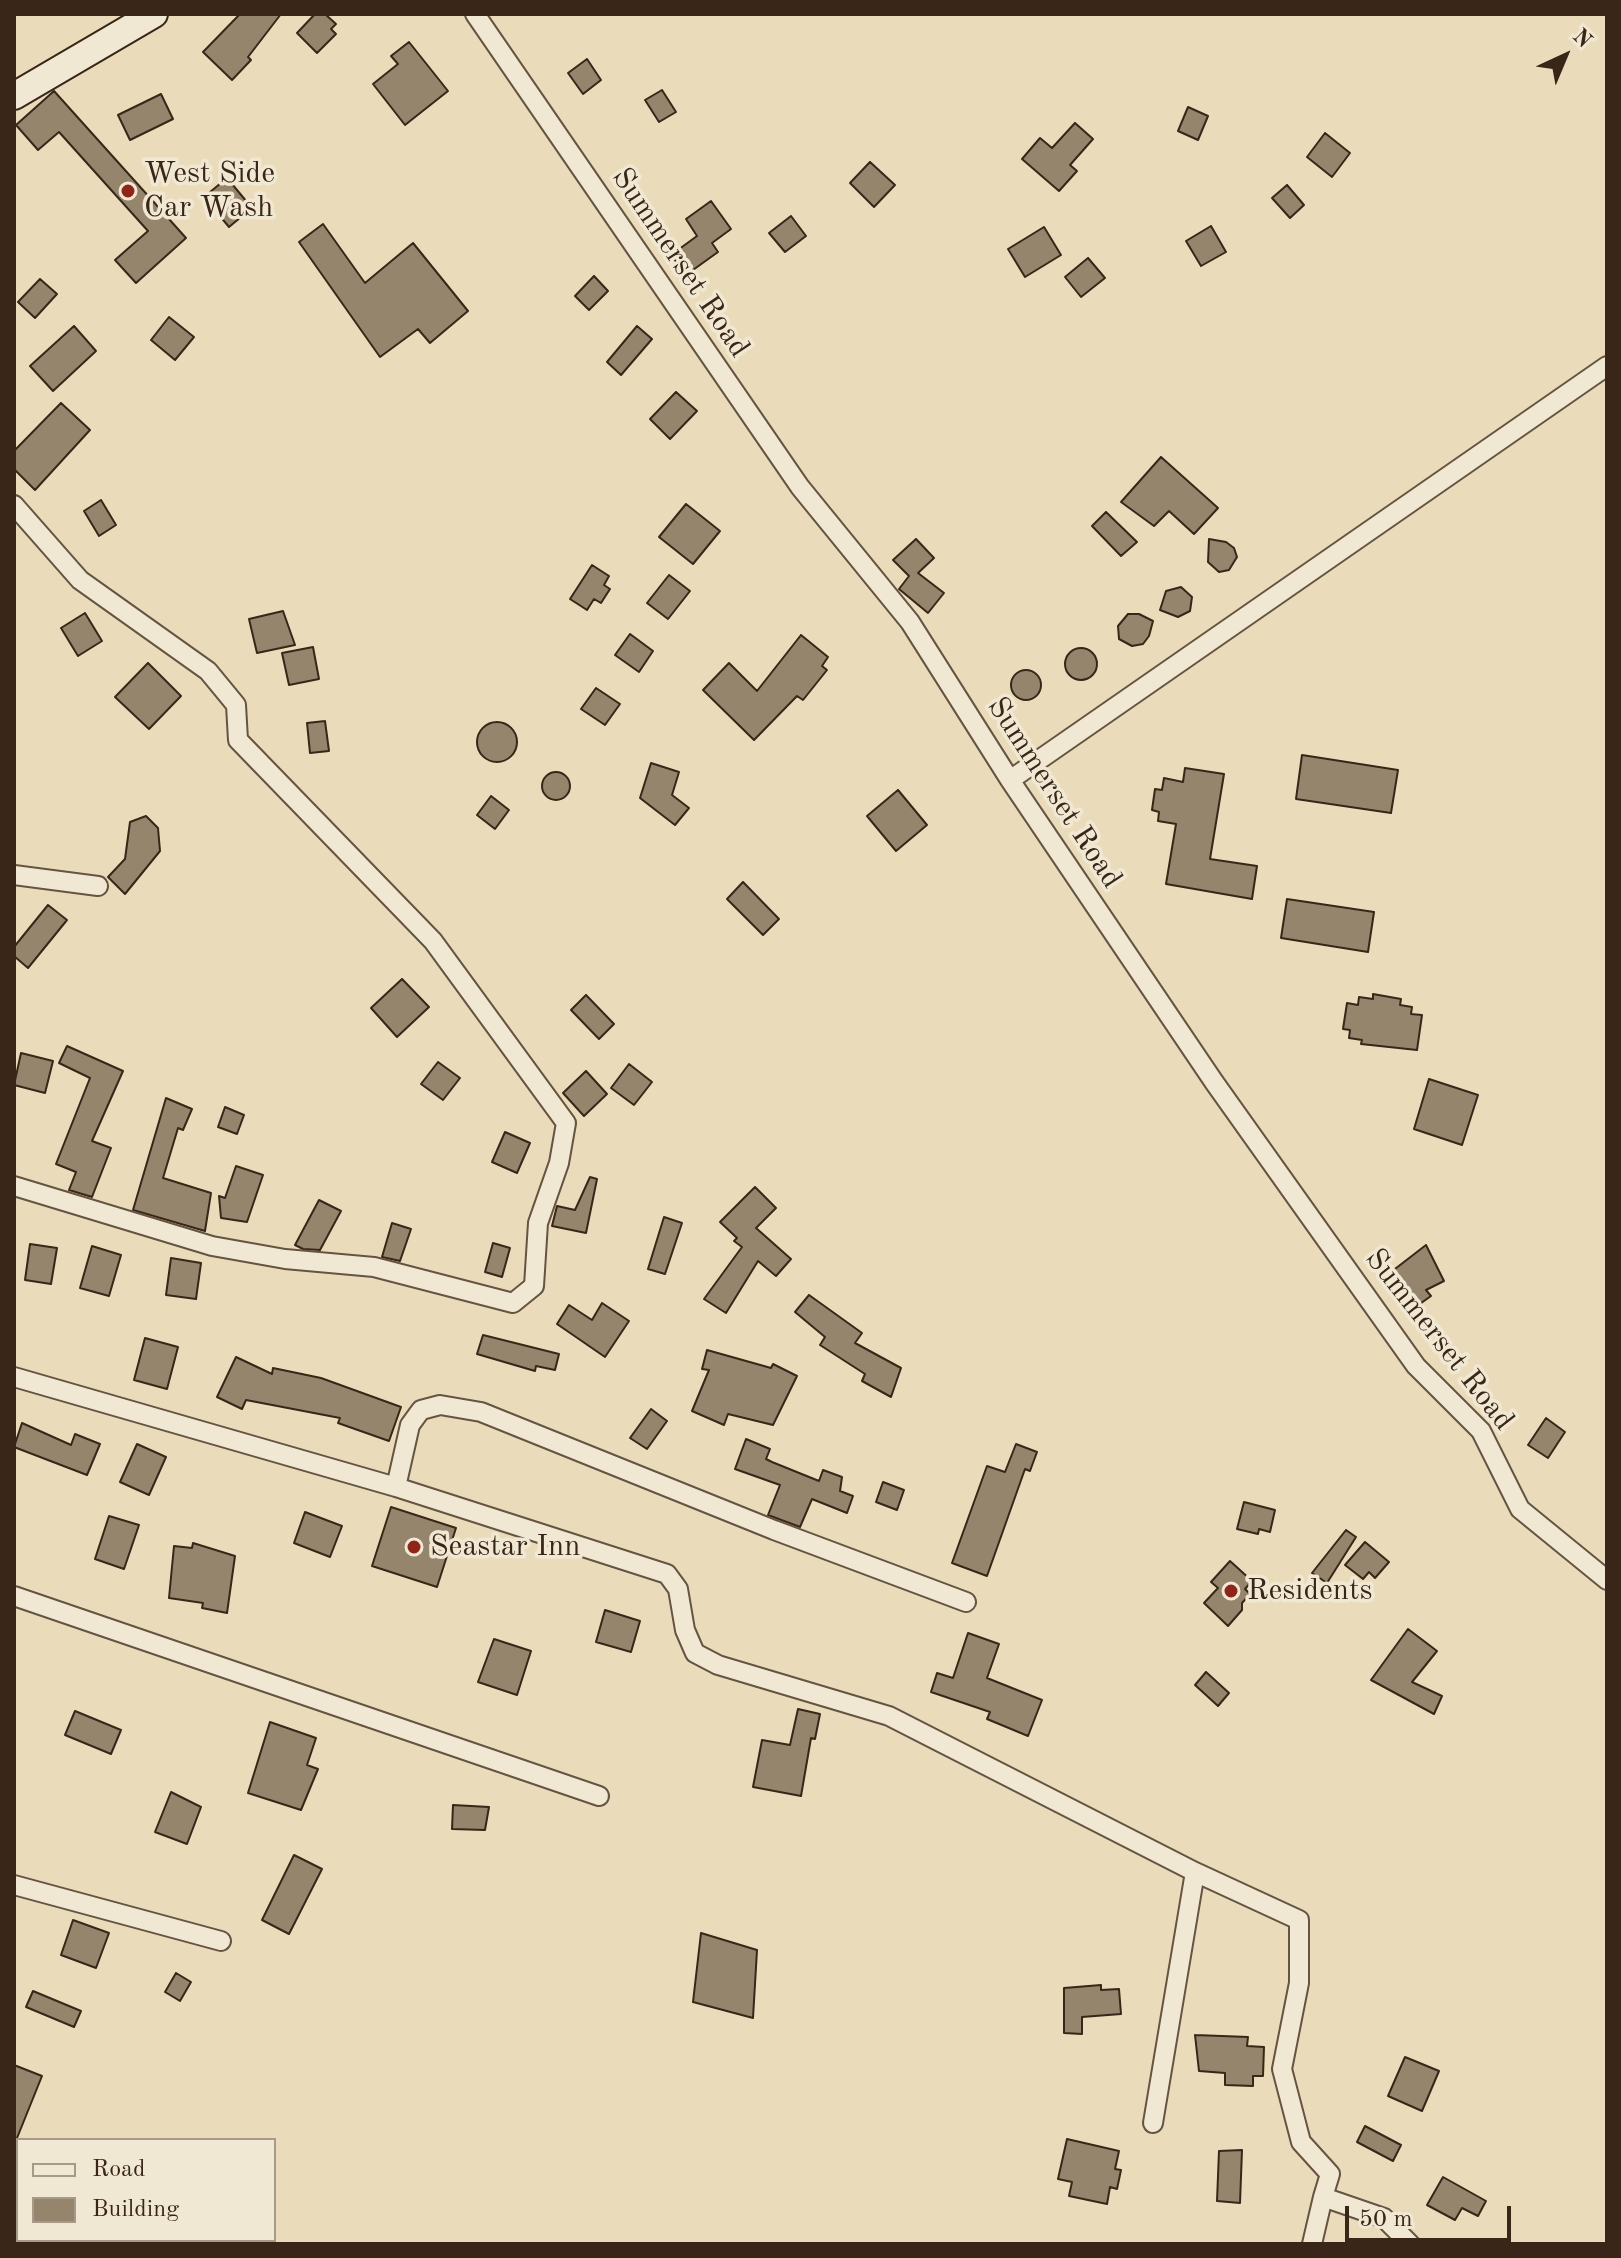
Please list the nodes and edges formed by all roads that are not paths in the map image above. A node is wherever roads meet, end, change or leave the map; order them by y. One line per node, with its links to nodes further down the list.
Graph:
1 (154, 14): 3 (main road)
2 (475, 14): 6 (street, Summerset Road)
3 (14, 96)
4 (1607, 366): 6 (street)
5 (14, 505): 9 (street)
6 (1010, 780): 12 (street, Summerset Road)
7 (14, 875): 8 (street)
8 (98, 886)
9 (14, 1186)
10 (14, 1377): 11 (street)
11 (396, 1487): 14 (street); 16 (street)
12 (1607, 1580)
13 (14, 1596): 15 (street)
14 (966, 1602)
15 (599, 1796)
16 (1195, 1872): 19 (street); 20 (street)
17 (14, 1885): 18 (street)
18 (221, 1941)
19 (1153, 2123)
20 (1323, 2197): 21 (street); 22 (street)
21 (1312, 2244)
22 (1410, 2244)

